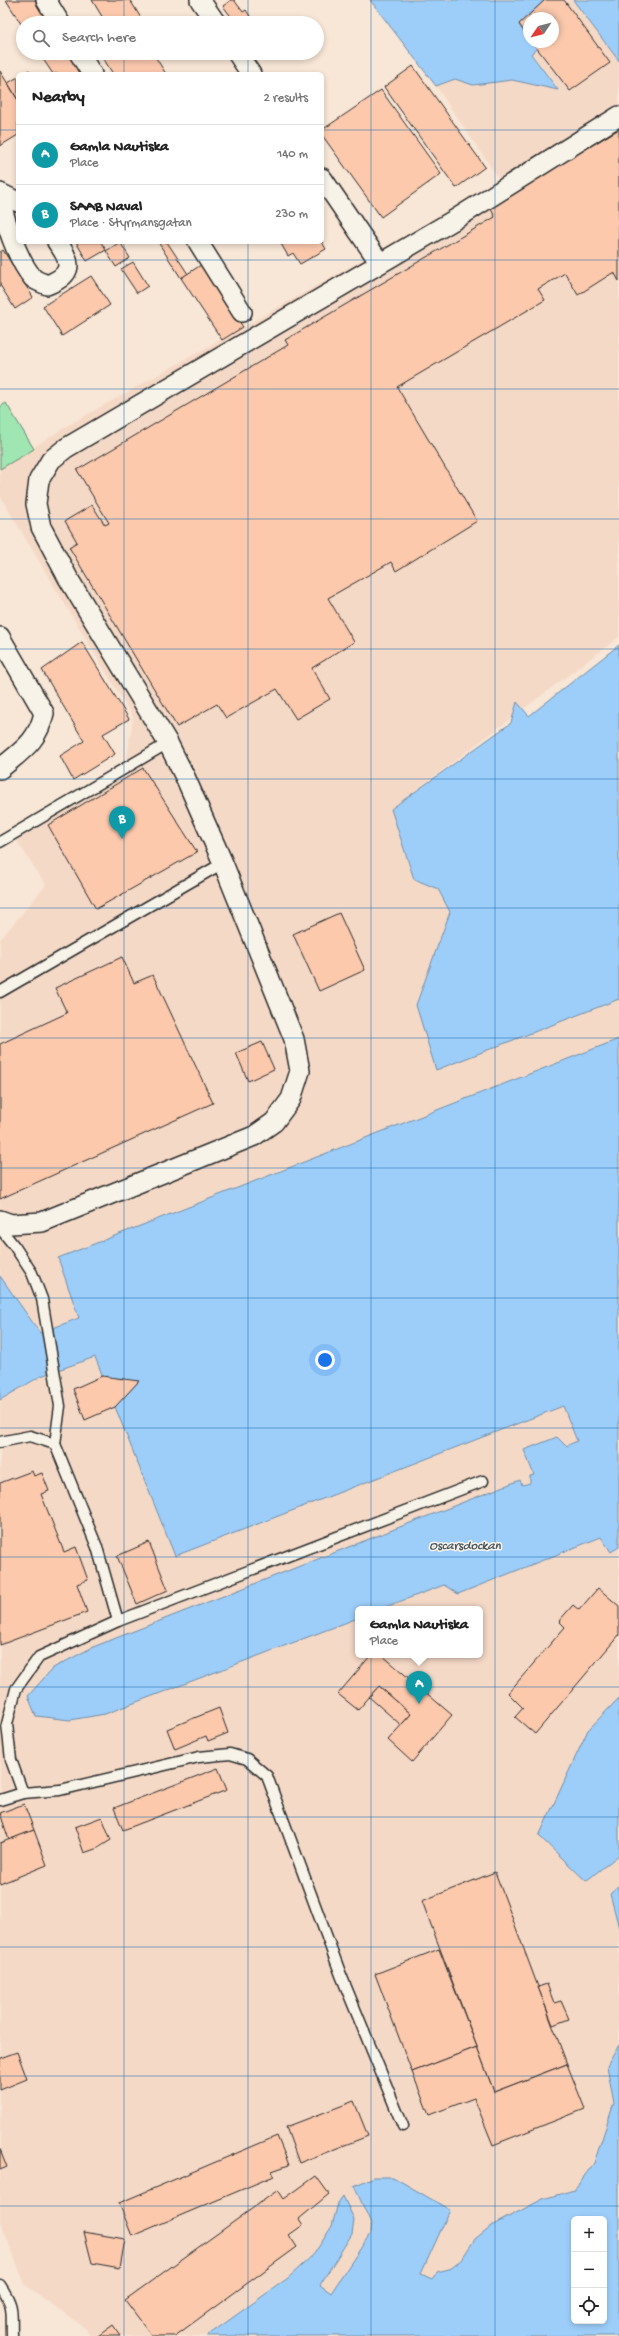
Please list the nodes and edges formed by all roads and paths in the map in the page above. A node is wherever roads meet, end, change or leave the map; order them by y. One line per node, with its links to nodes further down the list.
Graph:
1 (46, 0): 3 (street)
2 (200, 0): 4 (street)
3 (56, 16)
4 (211, 16)
5 (83, 60): 7 (street)
6 (242, 60): 8 (street)
7 (91, 72)
8 (250, 72)
9 (619, 116): 15 (street)
10 (324, 181): 15 (street)
11 (0, 194): 12 (street); 13 (street)
12 (16, 201)
13 (59, 244)
14 (199, 244): 16 (street)
15 (380, 263): 18 (street)
16 (242, 312)
17 (0, 637): 19 (street)
18 (168, 743): 20 (lane); 21 (street)
19 (0, 769)
20 (0, 842)
21 (223, 863): 22 (lane); 23 (street)
22 (0, 992)
23 (0, 1220)
24 (0, 1228): 26 (lane)
25 (0, 1442): 26 (lane)
26 (55, 1444): 28 (lane)
27 (483, 1481): 28 (lane)
28 (118, 1621): 29 (lane)
29 (23, 1793): 30 (lane); 31 (lane)
30 (0, 1800)
31 (403, 2126)
32 (0, 2285): 33 (lane)
33 (12, 2336)

